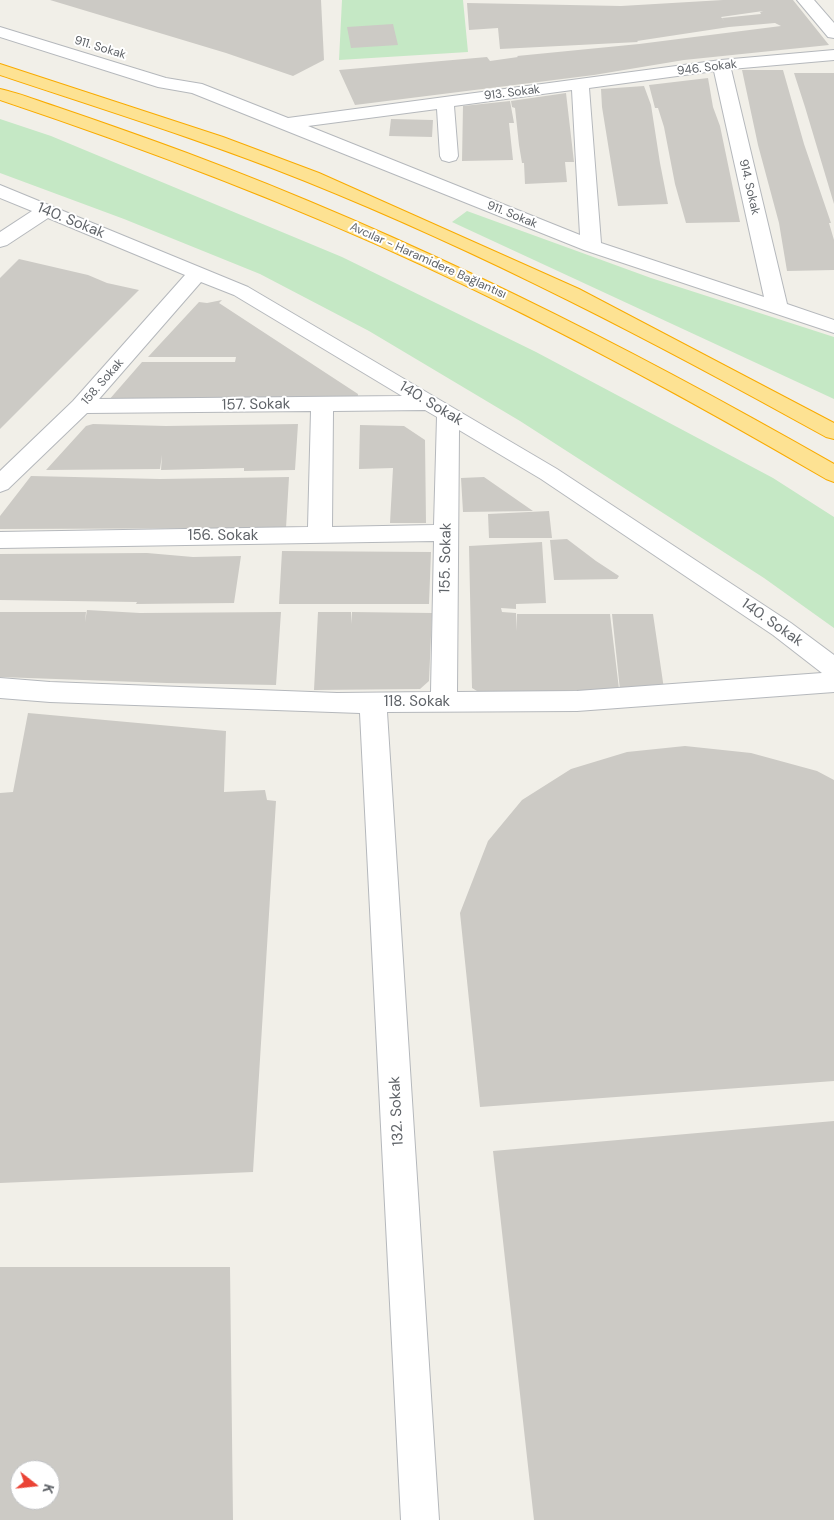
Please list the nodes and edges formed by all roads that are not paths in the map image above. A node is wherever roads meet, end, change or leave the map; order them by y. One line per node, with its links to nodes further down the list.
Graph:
1 (805, 0): 4 (street)
2 (0, 18): 9 (street, 911. Sokak)
3 (0, 32): 9 (street, 911. Sokak)
4 (834, 33)
5 (834, 55): 6 (street, 946. Sokak)
6 (721, 65): 8 (street, 946. Sokak); 19 (street, 914. Sokak)
7 (0, 69): 24 (highway)
8 (580, 84): 11 (street, 913. Sokak); 17 (street)
9 (196, 88): 12 (street, 911. Sokak)
10 (0, 94): 25 (highway, Avcılar - Haramidere Bağlantısı)
11 (445, 101): 12 (street, 913. Sokak); 13 (street)
12 (284, 124): 17 (street, 911. Sokak)
13 (448, 156)
14 (0, 191): 15 (street, 140. Sokak)
15 (47, 210): 16 (street); 18 (street, 140. Sokak)
16 (0, 241)
17 (592, 246): 19 (street, 911. Sokak)
18 (198, 273): 22 (street, 158. Sokak); 23 (street, 140. Sokak)
19 (776, 308): 20 (street, 911. Sokak)
20 (834, 327)
21 (322, 404): 22 (street, 157. Sokak); 23 (street, 157. Sokak); 28 (street)
22 (81, 406): 26 (street, 158. Sokak)
23 (439, 408): 27 (street, 155. Sokak); 30 (street, 140. Sokak)
24 (834, 432)
25 (834, 474)
26 (0, 484)
27 (446, 532): 28 (street, 156. Sokak); 34 (street, 155. Sokak)
28 (320, 536): 29 (street, 156. Sokak)
29 (0, 540)
30 (834, 669)
31 (834, 682): 34 (street, 118. Sokak)
32 (0, 688): 33 (street, 118. Sokak)
33 (374, 702): 34 (street, 118. Sokak); 35 (street, 132. Sokak)
34 (444, 702)
35 (420, 1520)

